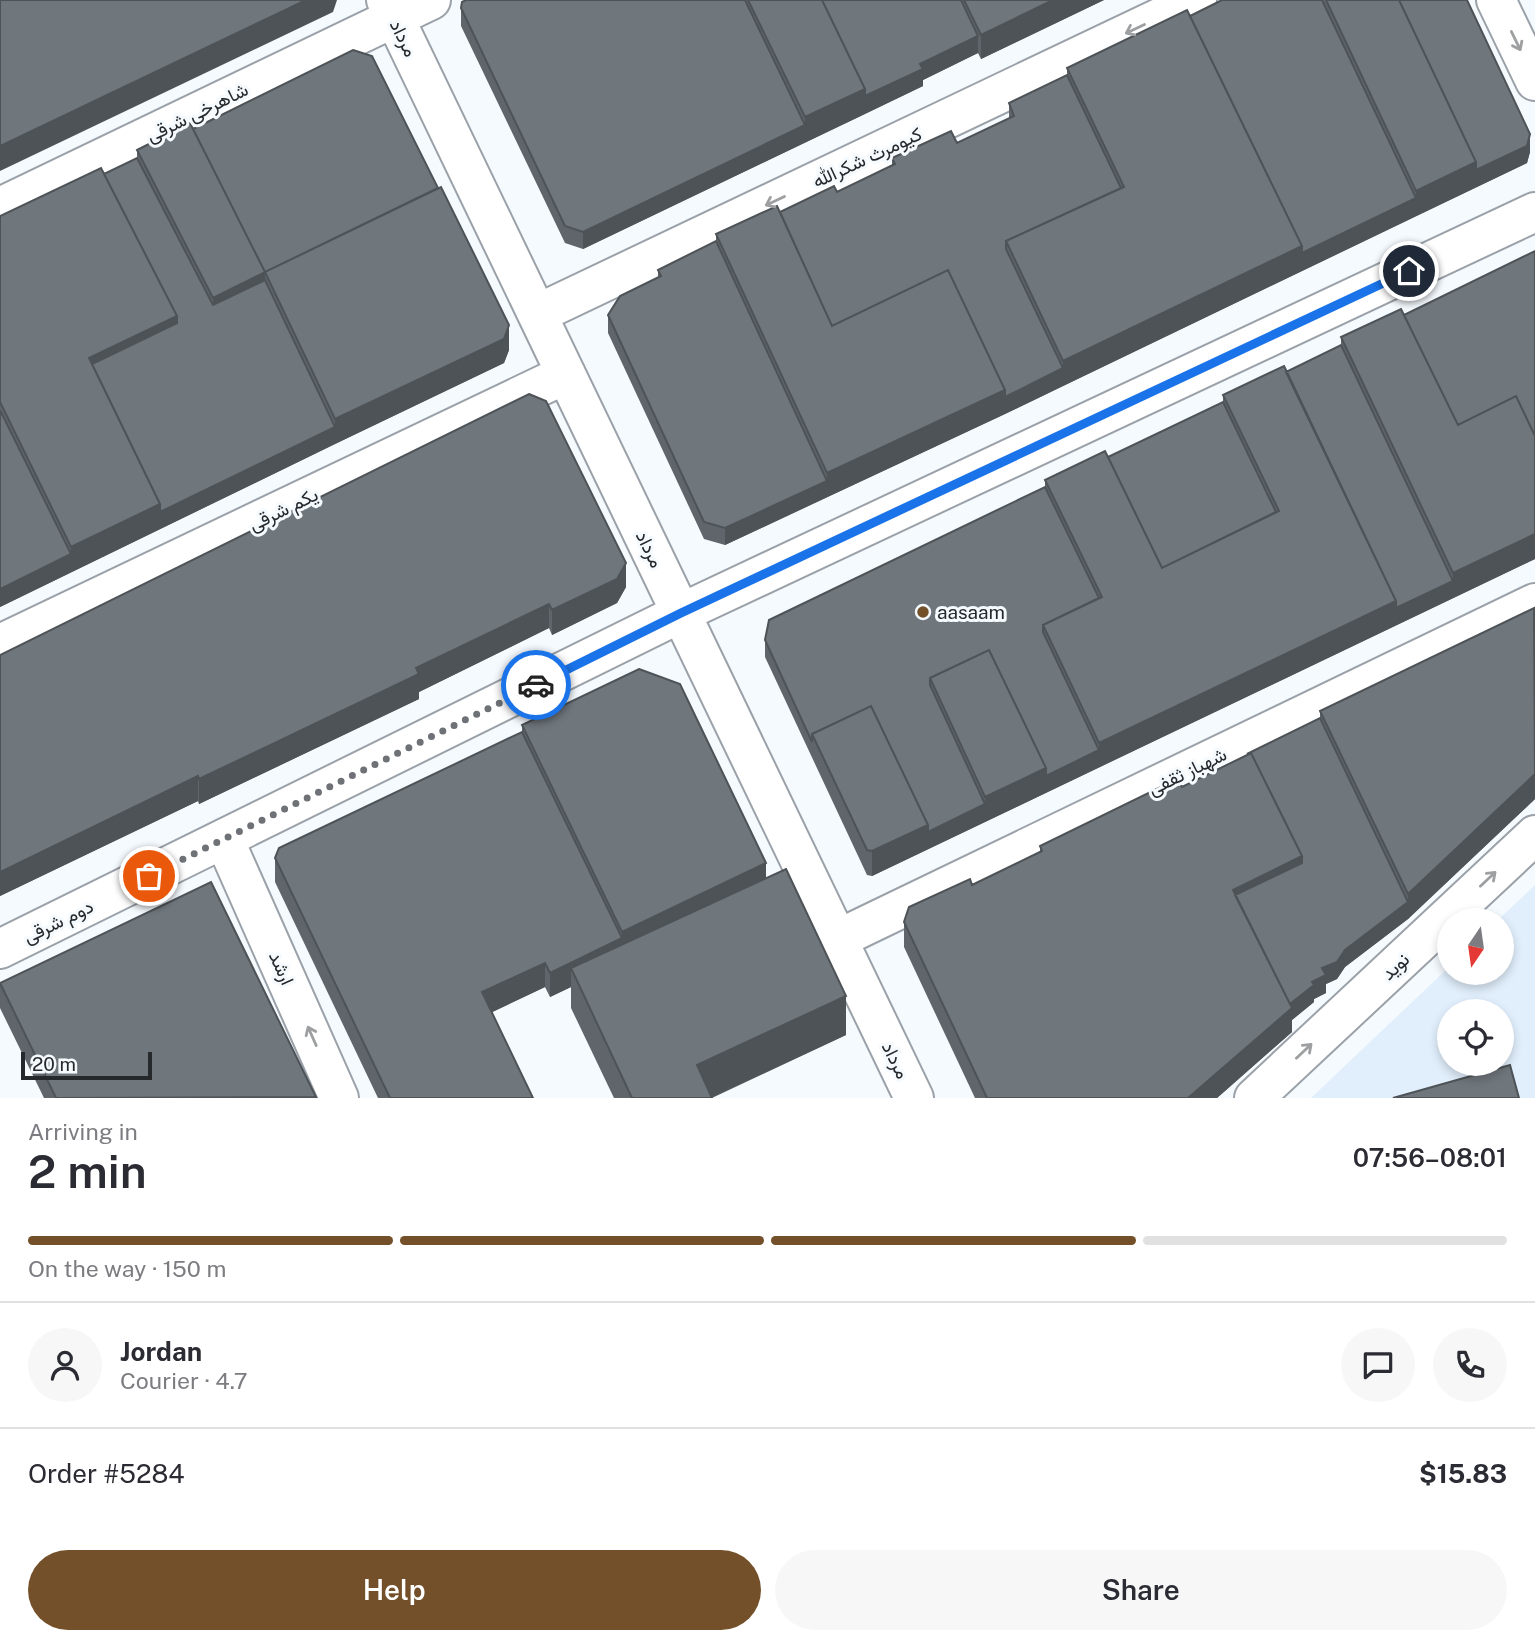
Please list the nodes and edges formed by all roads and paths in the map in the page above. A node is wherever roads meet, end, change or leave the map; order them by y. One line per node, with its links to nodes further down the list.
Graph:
1 (431, 0): 4 (street, شاهرخی شرقی)
2 (1197, 0): 8 (street, کیومرث شکرالله, one-way to 8)
3 (1496, 0): 5 (street, one-way to 5)
4 (390, 9): 6 (street, شاهرخی شرقی); 8 (street, مرداد)
5 (1535, 81)
6 (0, 207)
7 (1535, 212): 11 (street, دوم شرقی)
8 (537, 314): 9 (street, مرداد)
9 (566, 374): 11 (street, مرداد); 12 (street, یکم شرقی)
10 (1535, 603): 15 (street, شهباز ثقفی)
11 (681, 613): 13 (street, دوم شرقی); 15 (street, مرداد)
12 (0, 644)
13 (224, 839): 16 (street, دوم شرقی); 18 (street, ارشد, one-way to 13)
14 (1533, 839): 19 (street, نوید, one-way to 14)
15 (838, 939): 17 (street, مرداد)
16 (0, 950)
17 (907, 1096)
18 (339, 1098)
19 (1254, 1098)

